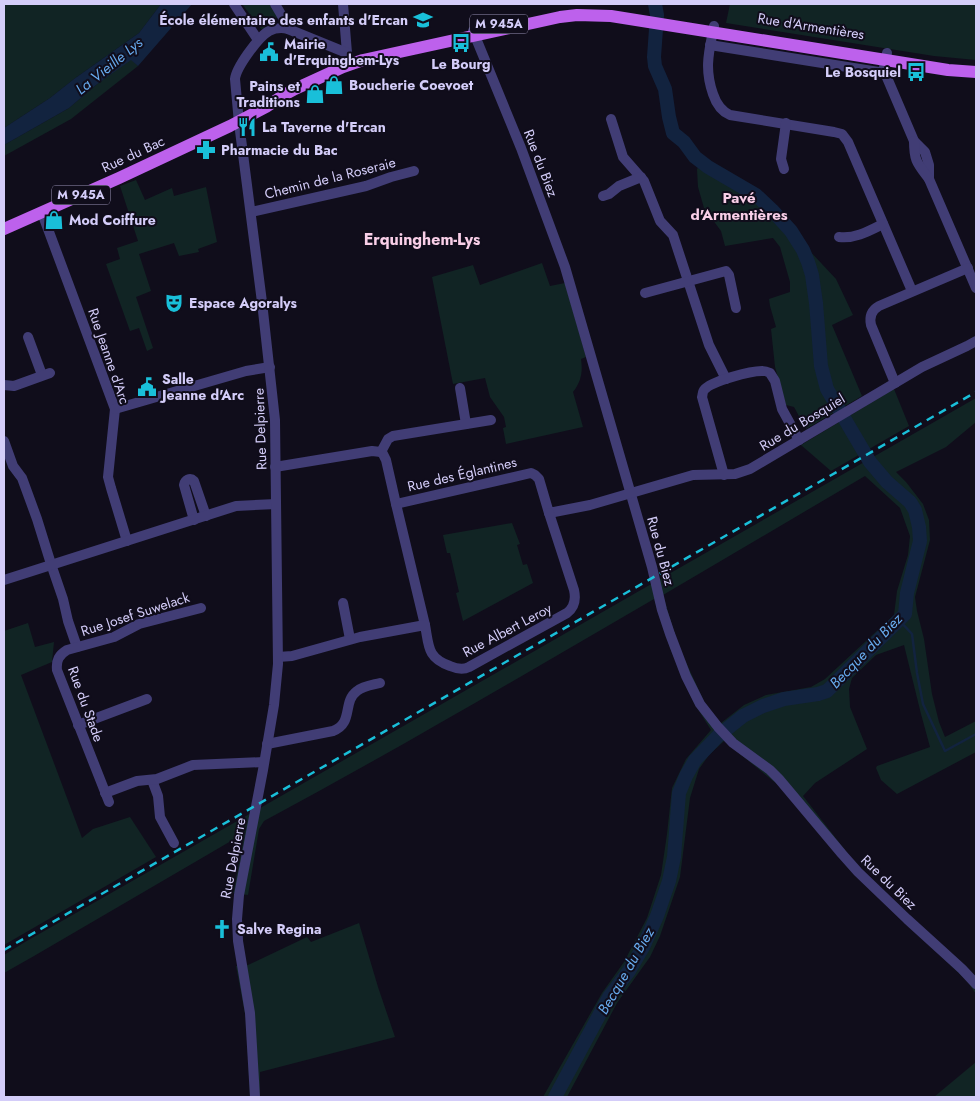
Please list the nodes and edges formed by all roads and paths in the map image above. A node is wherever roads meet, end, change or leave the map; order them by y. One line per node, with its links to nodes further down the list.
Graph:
1 (234, 4): 7 (street)
2 (275, 4): 4 (street)
3 (343, 4): 9 (street)
4 (288, 29): 7 (street); 9 (street)
5 (713, 29): 6 (main road, Rue d'Armentières / M 945A); 8 (street); 10 (main road, Rue d'Armentières / M 945A)
6 (474, 33): 9 (main road, Rue d'Armentières / M 945A); 46 (street, Rue du Biez)
7 (258, 40): 13 (street, Rue Delpierre)
8 (710, 45): 10 (street, Rue d'Armentières); 15 (street)
9 (348, 59): 13 (main road, M 945A)
10 (886, 62): 11 (main road, Rue d'Armentières / M 945A); 12 (main road, Rue d'Armentières / M 945A); 25 (street)
11 (976, 65)
12 (976, 72)
13 (238, 118): 20 (street, Rue Delpierre); 21 (main road, Rue du Bac / M 945A)
14 (611, 119): 18 (street)
15 (786, 123): 16 (street); 22 (street)
16 (784, 170)
17 (414, 171): 20 (street, Chemin de la Roseraie)
18 (641, 177): 19 (street); 26 (street)
19 (603, 196)
20 (251, 212): 33 (street, Rue Delpierre)
21 (42, 213): 23 (main road, Rue du Bac / M 945A); 38 (street, Rue Jeanne d'Arc)
22 (883, 224): 24 (street); 28 (street)
23 (4, 229)
24 (839, 237)
25 (968, 268): 27 (street); 28 (street)
26 (688, 280): 29 (street); 30 (street); 34 (street)
27 (976, 288)
28 (912, 292): 35 (street)
29 (645, 293)
30 (736, 308)
31 (28, 337): 36 (street)
32 (976, 341): 35 (street, Rue du Bosquiel)
33 (270, 367): 38 (street); 44 (street, Rue Delpierre)
34 (726, 379): 41 (street); 45 (street)
35 (896, 382): 41 (street, Rue du Bosquiel)
36 (4, 385)
37 (460, 388): 40 (street)
38 (115, 409): 52 (street, Rue Jeanne d'Arc)
39 (491, 420): 40 (street)
40 (466, 424): 43 (street)
41 (798, 440): 45 (street, Rue du Bosquiel)
42 (4, 441): 53 (street, Rue du Stade)
43 (381, 452): 44 (street); 48 (street)
44 (275, 467): 47 (street, Rue Delpierre)
45 (724, 475): 46 (street, Rue du Bosquiel)
46 (630, 494): 49 (street); 68 (street, Rue du Biez)
47 (276, 504): 50 (street); 60 (street, Rue Delpierre)
48 (396, 504): 49 (street, Rue des Églantines); 57 (street, Rue des Églantines)
49 (549, 513): 57 (street, Rue Albert Leroy)
50 (206, 516): 51 (street); 51 (street)
51 (194, 520): 52 (street)
52 (127, 541): 53 (street)
53 (51, 564): 54 (street); 59 (street, Rue du Stade)
54 (4, 580)
55 (343, 603): 58 (street)
56 (201, 608): 59 (street, Rue Josef Suwelack)
57 (424, 625): 58 (street)
58 (350, 639): 60 (street)
59 (77, 647): 63 (street, Rue du Stade)
60 (278, 657): 64 (street, Rue Delpierre)
61 (380, 683): 64 (street)
62 (147, 699): 63 (street)
63 (78, 725): 66 (street, Rue du Stade)
64 (267, 744): 65 (street, Rue Delpierre)
65 (264, 762): 66 (street, Rue du Stade); 69 (street, Rue Delpierre)
66 (152, 780): 67 (street)
67 (174, 843)
68 (976, 984)
69 (255, 1097)

